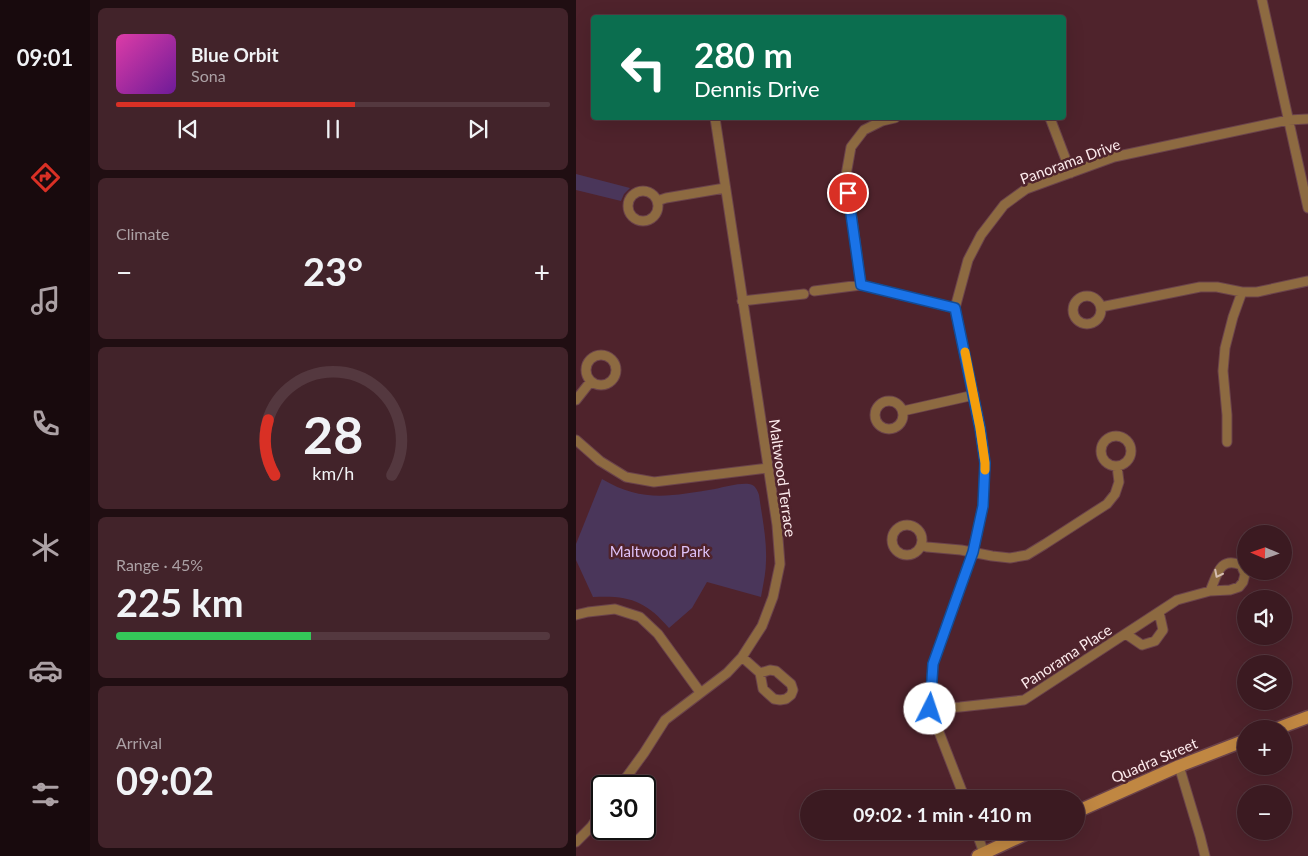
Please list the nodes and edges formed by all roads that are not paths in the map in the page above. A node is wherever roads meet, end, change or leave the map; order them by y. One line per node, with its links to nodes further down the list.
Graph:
1 (1262, 0): 6 (street)
2 (1308, 119): 6 (street, Panorama Drive)
3 (715, 120): 8 (street, Maltwood Terrace)
4 (886, 120): 12 (street)
5 (1051, 120): 7 (street)
6 (1288, 120): 7 (street, Panorama Drive); 10 (street)
7 (1071, 174): 18 (street, Panorama Drive)
8 (725, 188): 9 (street); 16 (street, Maltwood Terrace)
9 (657, 201)
10 (1308, 208)
11 (1308, 281): 14 (street)
12 (861, 285): 13 (street); 18 (street)
13 (814, 291)
14 (1242, 292): 17 (street); 24 (street)
15 (804, 294): 16 (street)
16 (742, 301): 26 (street, Maltwood Terrace)
17 (1101, 307)
18 (955, 308): 20 (street, Panorama Drive)
19 (591, 381): 21 (street)
20 (974, 395): 22 (street); 28 (street, Panorama Drive)
21 (576, 400)
22 (903, 412)
23 (576, 440): 26 (street)
24 (1227, 442)
25 (1117, 466): 28 (street)
26 (768, 468): 33 (street, Maltwood Terrace)
27 (921, 545): 28 (street)
28 (973, 552): 36 (street, Panorama Drive)
29 (1210, 591): 30 (street, Panorama Place)
30 (1159, 612): 32 (street, Panorama Place); 32 (street, Panorama Place)
31 (576, 615): 35 (street)
32 (1126, 634): 36 (street, Panorama Place)
33 (742, 657): 34 (street); 35 (street, Maltwood Terrace)
34 (760, 673)
35 (700, 692): 41 (street, Maltwood Terrace)
36 (930, 709): 42 (street, Panorama Drive)
37 (1308, 717): 38 (main road)
38 (1292, 723)
39 (1237, 743): 40 (main road, Quadra Street)
40 (1179, 766): 43 (main road, Quadra Street); 49 (street)
41 (628, 775)
42 (962, 790)
43 (1085, 808)
44 (591, 826): 47 (street)
45 (978, 840): 48 (street)
46 (1012, 840): 48 (main road)
47 (576, 842)
48 (981, 854)
49 (1205, 856)

